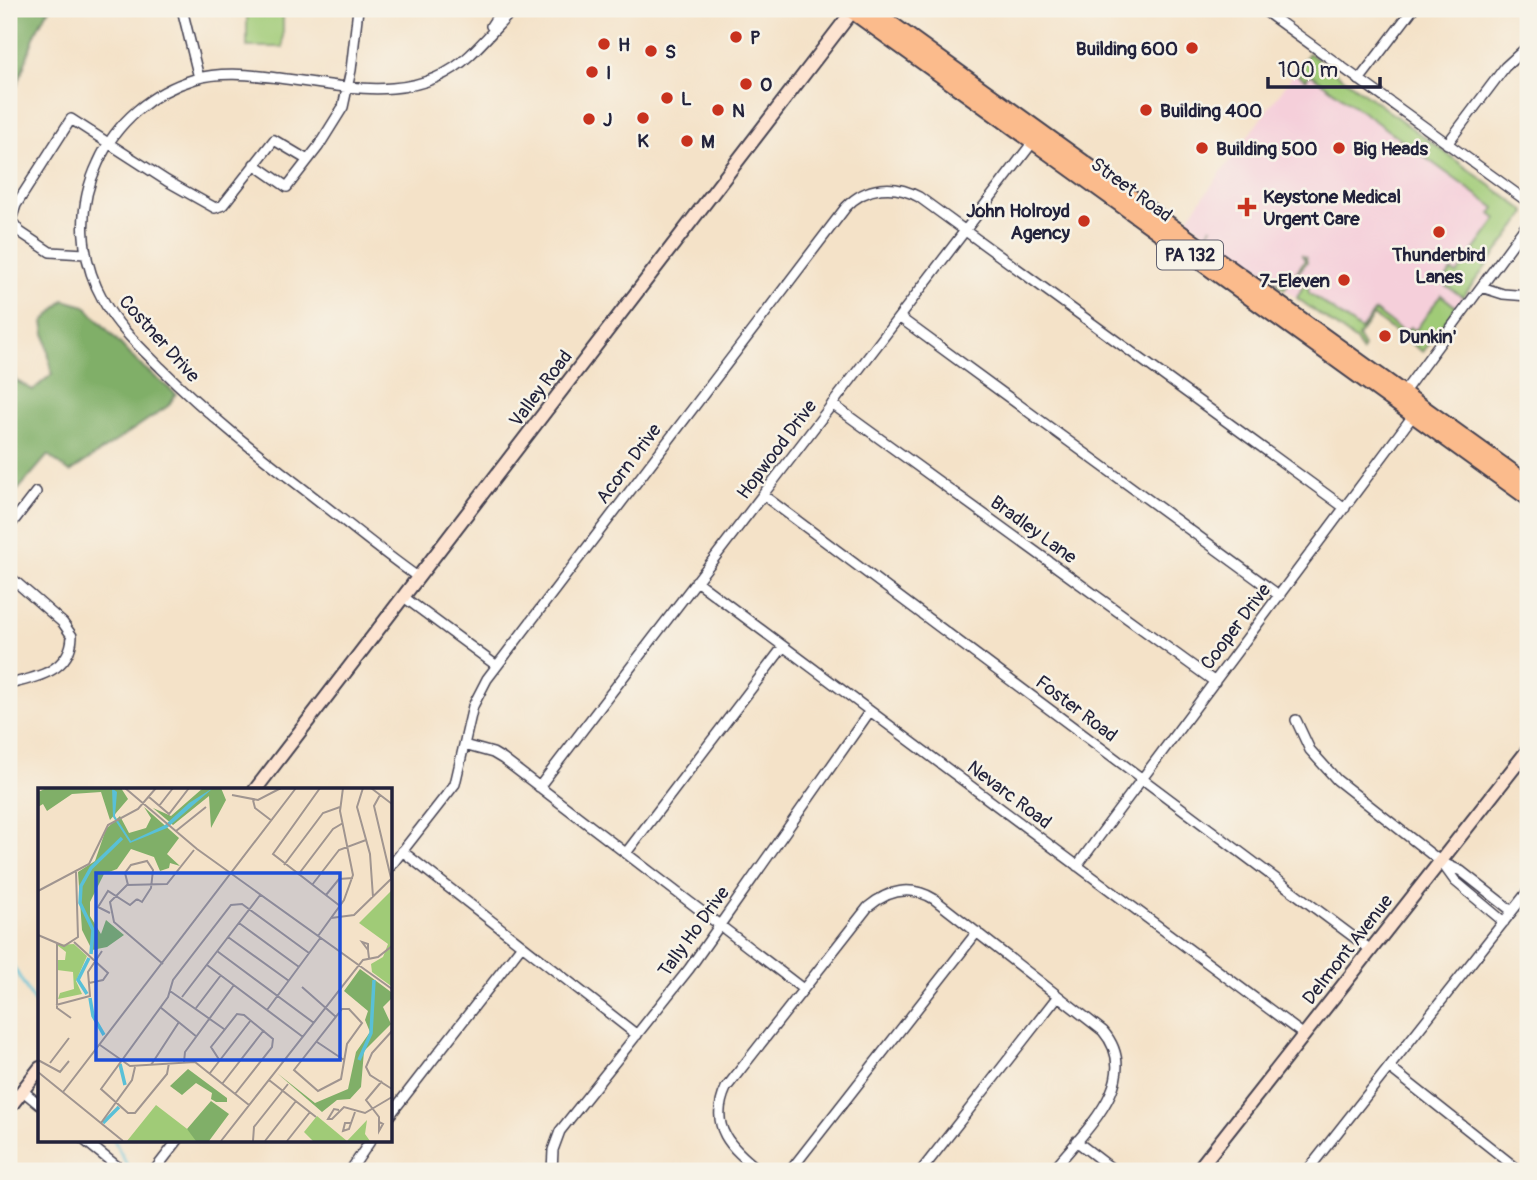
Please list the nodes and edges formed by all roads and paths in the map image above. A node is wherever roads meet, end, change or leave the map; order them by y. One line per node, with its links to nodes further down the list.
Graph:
1 (182, 9): 12 (street)
2 (358, 9): 14 (street)
3 (502, 9): 10 (street, Costner Drive)
4 (513, 9): 10 (street, Costner Drive)
5 (871, 9): 15 (main road, Street Road / PA 132)
6 (1262, 9): 9 (street)
7 (1413, 9): 13 (street)
8 (852, 10): 15 (main road, Street Road / PA 132); 37 (street, Valley Road)
9 (1274, 12): 13 (street)
10 (485, 37): 14 (street, Costner Drive)
11 (1528, 46): 17 (street)
12 (199, 78): 14 (street, Costner Drive); 16 (street, Costner Drive)
13 (1359, 80): 17 (street)
14 (348, 86): 18 (street)
15 (1037, 136): 22 (street, Hopwood Drive); 27 (main road, Street Road / PA 132)
16 (108, 144): 19 (street); 23 (street, Costner Drive); 23 (street)
17 (1447, 144): 20 (street)
18 (306, 159): 19 (street); 19 (street)
19 (254, 164)
20 (1528, 202)
21 (1528, 223): 24 (street)
22 (965, 231): 26 (street, Hopwood Drive); 34 (street, Acorn Drive); 42 (street, Acorn Drive)
23 (85, 254): 37 (street, Costner Drive)
24 (1481, 287): 25 (street); 27 (street)
25 (1528, 296)
26 (899, 317): 28 (street, Hopwood Drive); 39 (street)
27 (1400, 398): 29 (main road, Street Road / PA 132)
28 (832, 404): 32 (street, Hopwood Drive); 43 (street, Bradley Lane)
29 (1416, 410): 30 (main road, Street Road / PA 132); 33 (main road, Street Road / PA 132); 34 (street, Cooper Drive)
30 (1528, 483)
31 (36, 492): 35 (street)
32 (763, 495): 38 (street, Hopwood Drive); 49 (street, Foster Road)
33 (1528, 498)
34 (1345, 508): 39 (street, Cooper Drive)
35 (9, 527)
36 (9, 576): 44 (street)
37 (419, 578): 40 (street, Valley Road)
38 (696, 581): 41 (street, Nevarc Road); 51 (street, Hopwood Drive)
39 (1280, 596): 43 (street, Cooper Drive)
40 (405, 598): 42 (street); 50 (street, Valley Road)
41 (783, 647): 45 (street, Nevarc Road); 53 (street)
42 (496, 666): 47 (street, Acorn Drive)
43 (1215, 682): 49 (street, Cooper Drive)
44 (9, 684)
45 (870, 711): 56 (street, Nevarc Road); 60 (street, Tally Ho Drive)
46 (1296, 720): 54 (street)
47 (464, 745): 51 (street); 52 (street, Acorn Drive)
48 (1528, 750): 54 (street, Delmont Avenue)
49 (1143, 780): 56 (street, Cooper Drive); 63 (street, Foster Road)
50 (257, 788)
51 (539, 788): 53 (street)
52 (402, 851): 55 (street, Acorn Drive); 62 (street)
53 (626, 853): 60 (street)
54 (1441, 862): 58 (street); 59 (street); 63 (street, Delmont Avenue)
55 (392, 864)
56 (1077, 866): 67 (street, Nevarc Road)
57 (1528, 891): 58 (street)
58 (1513, 911): 59 (street)
59 (1504, 922): 68 (street)
60 (719, 925): 64 (street); 66 (street, Tally Ho Drive)
61 (977, 932): 64 (street); 65 (street); 83 (street)
62 (522, 945): 66 (street); 73 (street)
63 (1371, 950): 67 (street, Delmont Avenue)
64 (803, 989): 82 (street)
65 (1058, 996): 74 (street); 84 (street)
66 (637, 1035): 81 (street, Tally Ho Drive)
67 (1304, 1035): 87 (street, Delmont Avenue)
68 (1390, 1068): 88 (street); 89 (street)
69 (38, 1071): 70 (street)
70 (23, 1091): 71 (street); 72 (street)
71 (38, 1103)
72 (9, 1108)
73 (392, 1112)
74 (1076, 1140): 85 (street); 86 (street)
75 (87, 1142): 78 (street)
76 (176, 1142): 79 (street)
77 (370, 1142): 80 (street)
78 (123, 1171)
79 (154, 1171)
80 (350, 1171)
81 (552, 1171)
82 (760, 1171)
83 (790, 1171)
84 (921, 1171)
85 (1052, 1171)
86 (1115, 1171)
87 (1197, 1171)
88 (1307, 1171)
89 (1520, 1171)

